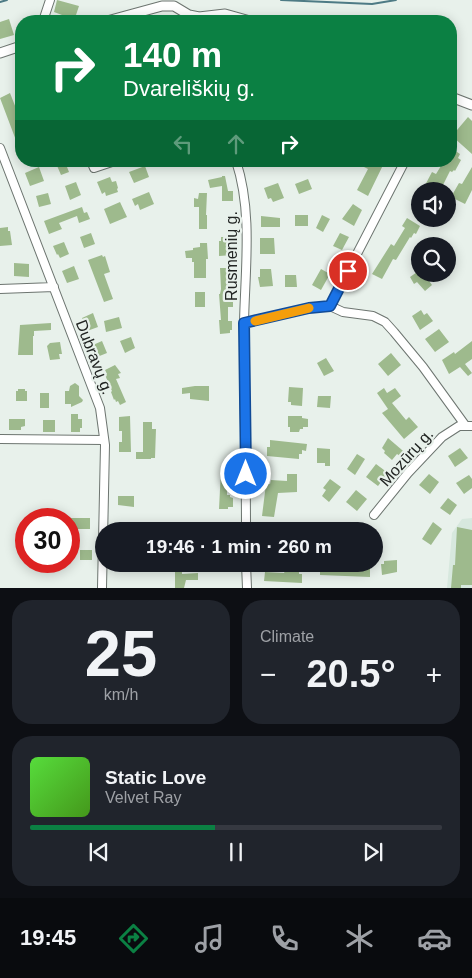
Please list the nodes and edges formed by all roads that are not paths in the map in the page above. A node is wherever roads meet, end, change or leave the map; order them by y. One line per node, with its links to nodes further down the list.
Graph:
1 (50, 0): 2 (street)
2 (45, 15)
3 (129, 15): 4 (street)
4 (184, 15)
5 (15, 48): 6 (street)
6 (0, 53)
7 (457, 99): 8 (street)
8 (472, 105)
9 (0, 148): 12 (street, Dubravų g.)
10 (238, 167): 15 (street, Rusmenių g.)
11 (402, 167): 14 (street)
12 (54, 288): 13 (street); 18 (street, Dubravų g.)
13 (0, 289)
14 (330, 306): 15 (street); 16 (street)
15 (244, 323): 20 (street, Rusmenių g.)
16 (469, 426): 19 (street, Mozūrų g.)
17 (0, 439): 18 (street)
18 (104, 440): 22 (street, Dubravų g.)
19 (374, 515)
20 (246, 522)
21 (246, 572): 23 (street)
22 (102, 588)
23 (247, 588)

